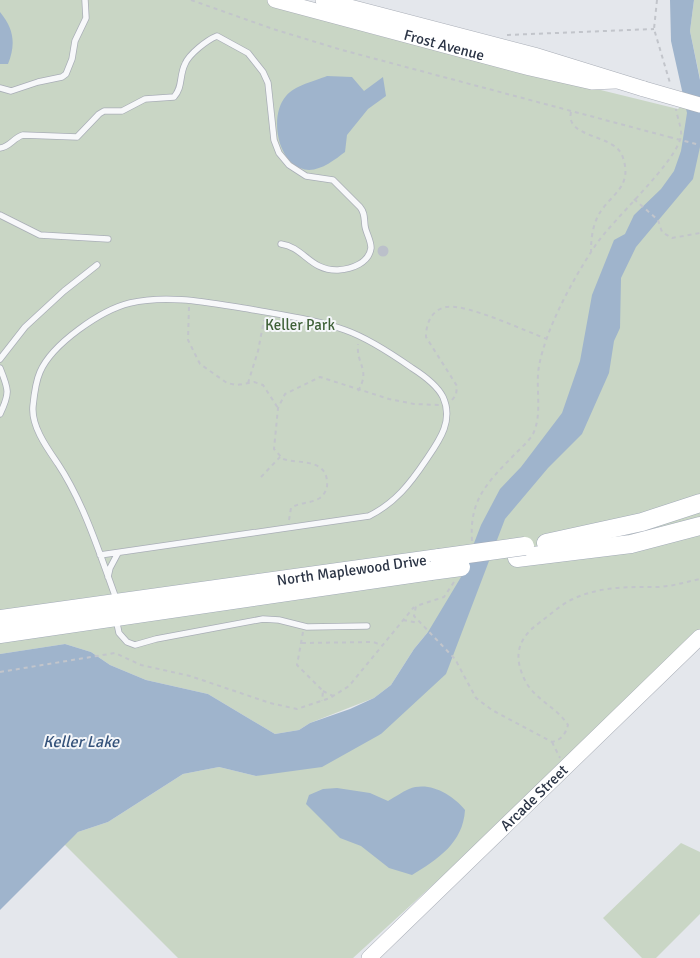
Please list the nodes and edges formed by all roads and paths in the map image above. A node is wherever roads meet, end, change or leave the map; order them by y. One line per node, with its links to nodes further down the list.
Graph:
1 (85, 0): 10 (lane)
2 (191, 0): 13 (path)
3 (275, 0): 8 (street, Frost Avenue)
4 (323, 0): 8 (street, Frost Avenue)
5 (657, 0): 6 (path)
6 (654, 29): 7 (path); 9 (path)
7 (498, 35)
8 (615, 81): 11 (street, Frost Avenue, bridge)
9 (671, 87)
10 (0, 88)
11 (700, 105)
12 (675, 106): 16 (path)
13 (571, 112): 14 (path, bridge); 21 (path)
14 (700, 145)
15 (0, 148): 20 (lane)
16 (634, 199): 18 (path); 21 (path)
17 (0, 216): 19 (lane)
18 (700, 233)
19 (108, 239)
20 (281, 244)
21 (590, 254): 36 (path)
22 (97, 264): 26 (lane)
23 (189, 300): 24 (lane); 28 (path); 39 (lane)
24 (265, 312): 25 (lane); 28 (path)
25 (360, 337): 29 (path); 35 (lane)
26 (0, 359)
27 (0, 368): 30 (lane)
28 (248, 383): 31 (path)
29 (358, 391)
30 (0, 414)
31 (280, 457): 32 (path); 35 (path)
32 (261, 477)
33 (700, 503): 37 (main road, North Maplewood Drive)
34 (700, 526): 37 (main road, North Maplewood Drive)
35 (287, 528): 38 (lane)
36 (472, 543)
37 (521, 552): 44 (main road, North Maplewood Drive, bridge)
38 (118, 553): 39 (lane); 40 (lane)
39 (100, 556): 40 (lane)
40 (108, 577): 44 (lane)
41 (456, 577): 43 (path)
42 (700, 579): 58 (path)
43 (416, 606): 46 (path); 47 (path)
44 (116, 609): 45 (main road, North Maplewood Drive); 49 (lane); 50 (main road, North Maplewood Drive)
45 (0, 619)
46 (403, 620): 47 (path); 53 (path)
47 (419, 624): 58 (path)
48 (367, 626): 49 (lane)
49 (304, 627): 52 (path)
50 (0, 634)
51 (700, 637): 60 (street, Arcade Street)
52 (301, 643): 53 (path); 55 (path)
53 (382, 644): 56 (path)
54 (0, 672): 57 (path)
55 (323, 691): 56 (path); 57 (path)
56 (333, 696): 57 (path)
57 (322, 701)
58 (552, 742): 59 (path)
59 (561, 761)
60 (369, 958)

